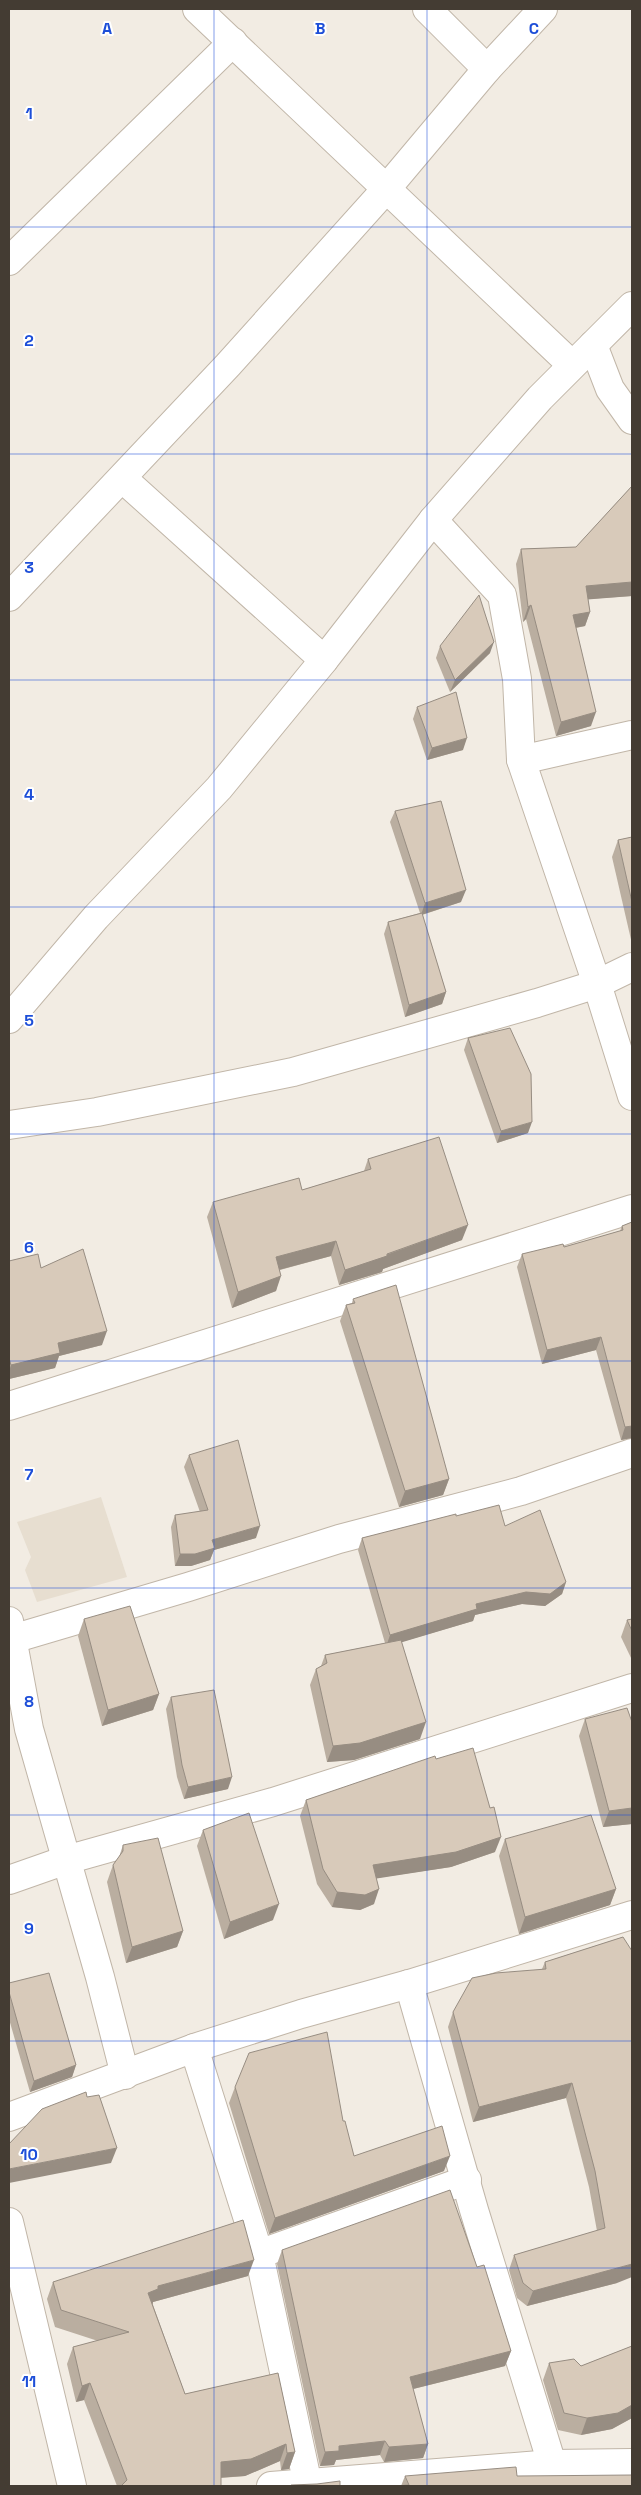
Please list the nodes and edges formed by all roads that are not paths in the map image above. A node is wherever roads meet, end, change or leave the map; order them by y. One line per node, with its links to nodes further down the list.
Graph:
1 (197, 9): 4 (street)
2 (427, 9): 5 (street)
3 (543, 9): 5 (street)
4 (233, 42): 6 (street); 7 (street)
5 (487, 69): 6 (street)
6 (387, 188): 10 (street); 12 (street)
7 (9, 261)
8 (632, 306): 9 (street)
9 (593, 345): 10 (street); 11 (street)
10 (572, 365): 13 (street)
11 (632, 420)
12 (122, 478): 14 (street); 15 (street)
13 (432, 520): 15 (street); 17 (street)
14 (9, 597)
15 (324, 660): 20 (street)
16 (632, 735): 17 (street)
17 (521, 760): 19 (street)
18 (632, 967): 19 (street)
19 (597, 984): 21 (street); 22 (street)
20 (9, 1019)
21 (632, 1096)
22 (9, 1125)
23 (632, 1209): 24 (street)
24 (9, 1406)
25 (632, 1453): 26 (street)
26 (10, 1634): 28 (street)
27 (632, 1688): 28 (street)
28 (66, 1860): 29 (street); 33 (street)
29 (9, 1880)
30 (632, 1918): 31 (street)
31 (409, 1984): 32 (street); 35 (street)
32 (194, 2048): 33 (street); 37 (street)
33 (125, 2075): 34 (street)
34 (9, 2117)
35 (467, 2180): 37 (street); 39 (street)
36 (9, 2222): 41 (street)
37 (259, 2254): 40 (street)
38 (632, 2463): 39 (street)
39 (552, 2464): 40 (street)
40 (308, 2485): 42 (street)
41 (72, 2486)
42 (271, 2486)

